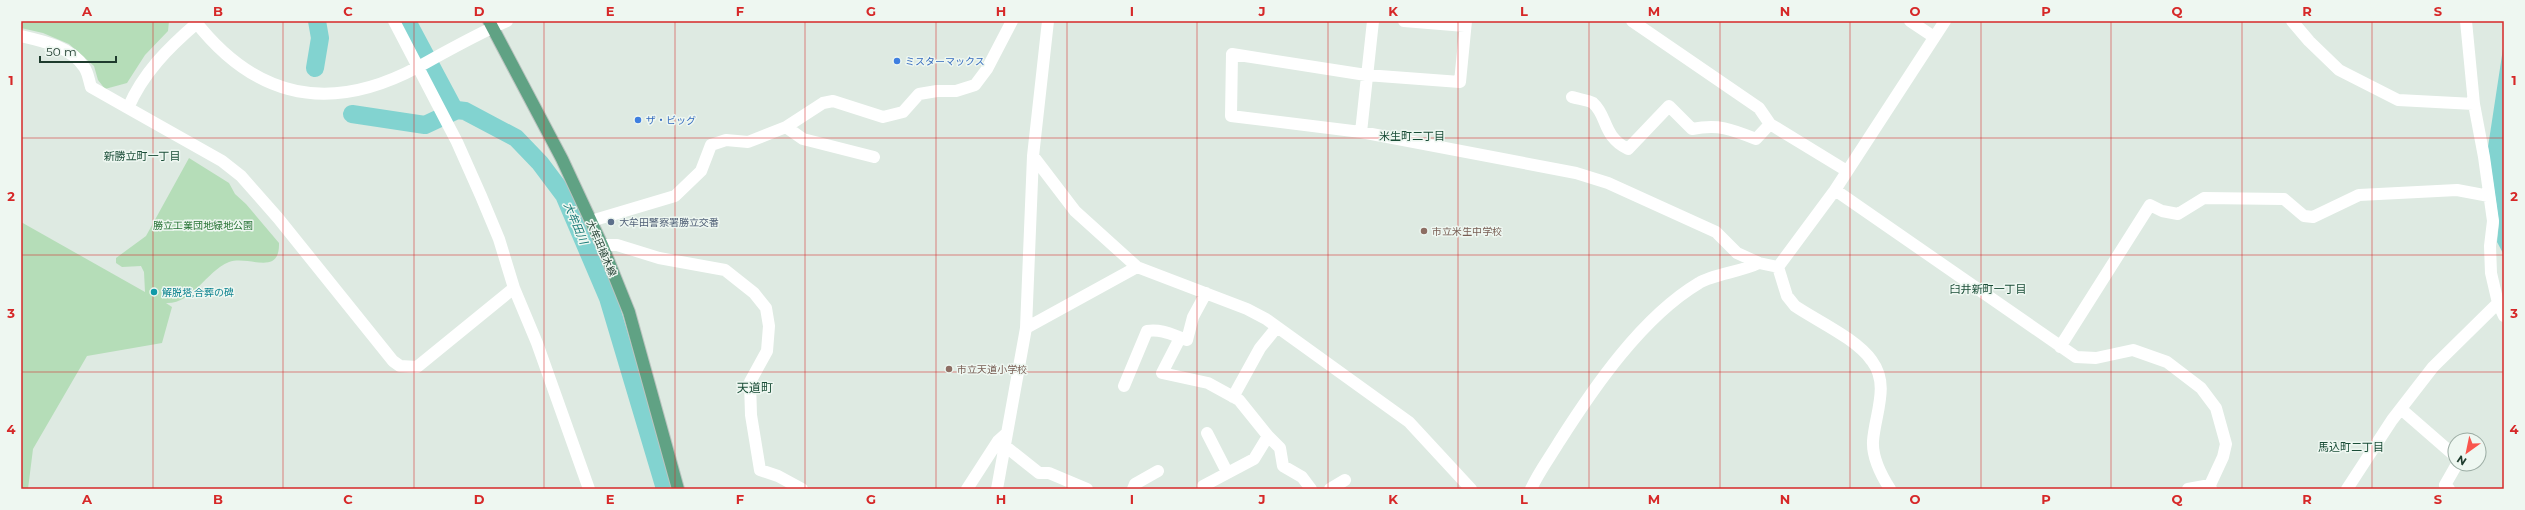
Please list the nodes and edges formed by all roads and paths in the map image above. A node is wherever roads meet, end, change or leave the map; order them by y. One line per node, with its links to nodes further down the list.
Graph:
1 (394, 21): 17 (street)
2 (507, 21): 13 (street)
3 (1012, 21): 23 (street)
4 (1048, 21): 25 (street)
5 (1373, 21): 18 (street)
6 (1404, 21): 14 (street)
7 (1632, 21): 22 (street)
8 (1910, 21): 16 (street)
9 (1945, 21): 16 (street)
10 (2292, 21): 20 (street)
11 (2466, 21): 20 (street)
12 (199, 23): 17 (street); 21 (street)
13 (491, 24): 17 (street); 30 (main road, 大牟田植木線)
14 (1465, 24): 18 (street)
15 (21, 36): 21 (street)
16 (1934, 37): 27 (street)
17 (420, 66): 35 (street)
18 (1366, 75): 24 (street); 24 (street)
19 (1572, 97): 22 (street)
20 (2474, 104): 29 (street)
21 (128, 108): 35 (street)
22 (1770, 124): 27 (street)
23 (786, 128): 26 (street); 30 (street)
24 (1361, 132): 32 (street)
25 (1033, 156): 33 (street); 40 (street)
26 (874, 157)
27 (1847, 172): 28 (street)
28 (1835, 190): 34 (street); 42 (street)
29 (2489, 196): 37 (street); 42 (street)
30 (591, 221): 31 (main road, 大牟田植木線)
31 (602, 245): 58 (main road, 大牟田植木線); 59 (street)
32 (1759, 263): 34 (street); 67 (street)
33 (1137, 267): 36 (street); 40 (street)
34 (1778, 267): 68 (street)
35 (514, 288): 57 (street)
36 (1206, 293): 39 (street); 41 (street)
37 (2498, 303): 38 (street); 45 (street)
38 (2504, 316)
39 (1277, 327): 44 (street); 66 (street)
40 (1026, 328): 46 (street)
41 (1180, 338): 43 (street); 44 (street)
42 (2060, 347): 56 (street)
43 (1124, 386)
44 (1233, 397): 48 (street)
45 (2401, 409): 50 (street); 70 (street)
46 (1007, 433): 49 (street); 60 (street)
47 (1207, 433): 52 (street)
48 (1268, 436): 52 (street); 64 (street)
49 (1005, 446): 61 (street); 62 (street)
50 (2447, 449)
51 (1158, 470): 63 (street)
52 (1227, 472): 55 (street)
53 (2452, 472): 71 (street)
54 (1345, 480): 65 (street)
55 (1203, 486)
56 (2211, 487): 69 (street)
57 (589, 489)
58 (678, 489)
59 (802, 489)
60 (967, 489)
61 (997, 489)
62 (1087, 489)
63 (1133, 489)
64 (1311, 489)
65 (1330, 489)
66 (1471, 489)
67 (1531, 489)
68 (1890, 489)
69 (2188, 489)
70 (2347, 489)
71 (2449, 489)

